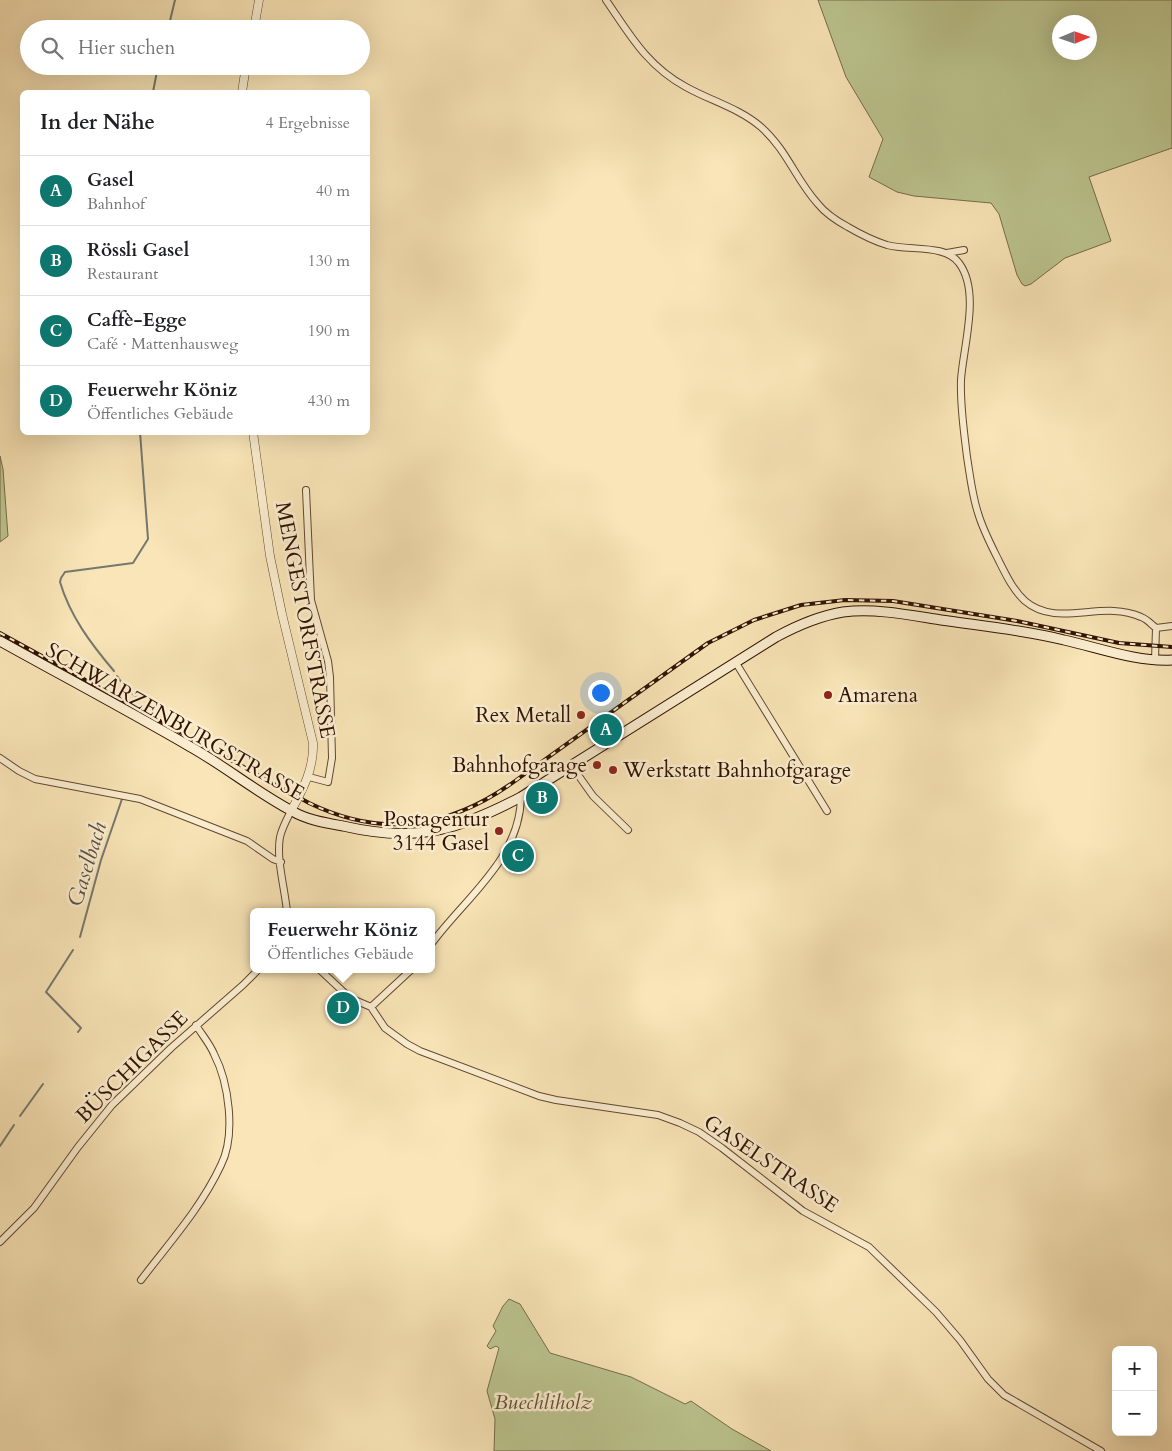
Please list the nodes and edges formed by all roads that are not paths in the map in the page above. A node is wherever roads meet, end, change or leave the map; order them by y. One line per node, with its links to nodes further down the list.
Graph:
1 (260, 0): 3 (street)
2 (606, 0): 6 (street)
3 (256, 20)
4 (245, 75): 5 (street)
5 (242, 90)
6 (947, 253): 7 (street); 7 (street)
7 (960, 264): 11 (street)
8 (253, 435): 18 (street, MENGESTORFSTRASSE)
9 (306, 490): 18 (street)
10 (1172, 626): 11 (street)
11 (1156, 628): 13 (street)
12 (0, 642): 20 (main road, SCHWARZENBURGSTRASSE)
13 (1155, 660): 14 (main road, SCHWARZENBURGSTRASSE); 15 (main road, SCHWARZENBURGSTRASSE)
14 (1172, 660)
15 (736, 663): 17 (main road, SCHWARZENBURGSTRASSE); 21 (street)
16 (0, 758): 23 (street)
17 (571, 766): 19 (main road, SCHWARZENBURGSTRASSE); 22 (street)
18 (309, 777): 20 (street, MENGESTORFSTRASSE)
19 (521, 797): 20 (main road, SCHWARZENBURGSTRASSE); 25 (street)
20 (291, 811): 23 (street)
21 (827, 811)
22 (628, 830)
23 (281, 862): 24 (street)
24 (287, 908)
25 (435, 939)
26 (255, 973): 30 (street, BÜSCHIGASSE)
27 (323, 973): 29 (street, GASELSTRASSE)
28 (408, 973): 29 (street)
29 (371, 1008): 33 (street, GASELSTRASSE)
30 (196, 1025): 31 (street, BÜSCHIGASSE); 32 (street)
31 (0, 1242)
32 (141, 1280)
33 (1101, 1451)

